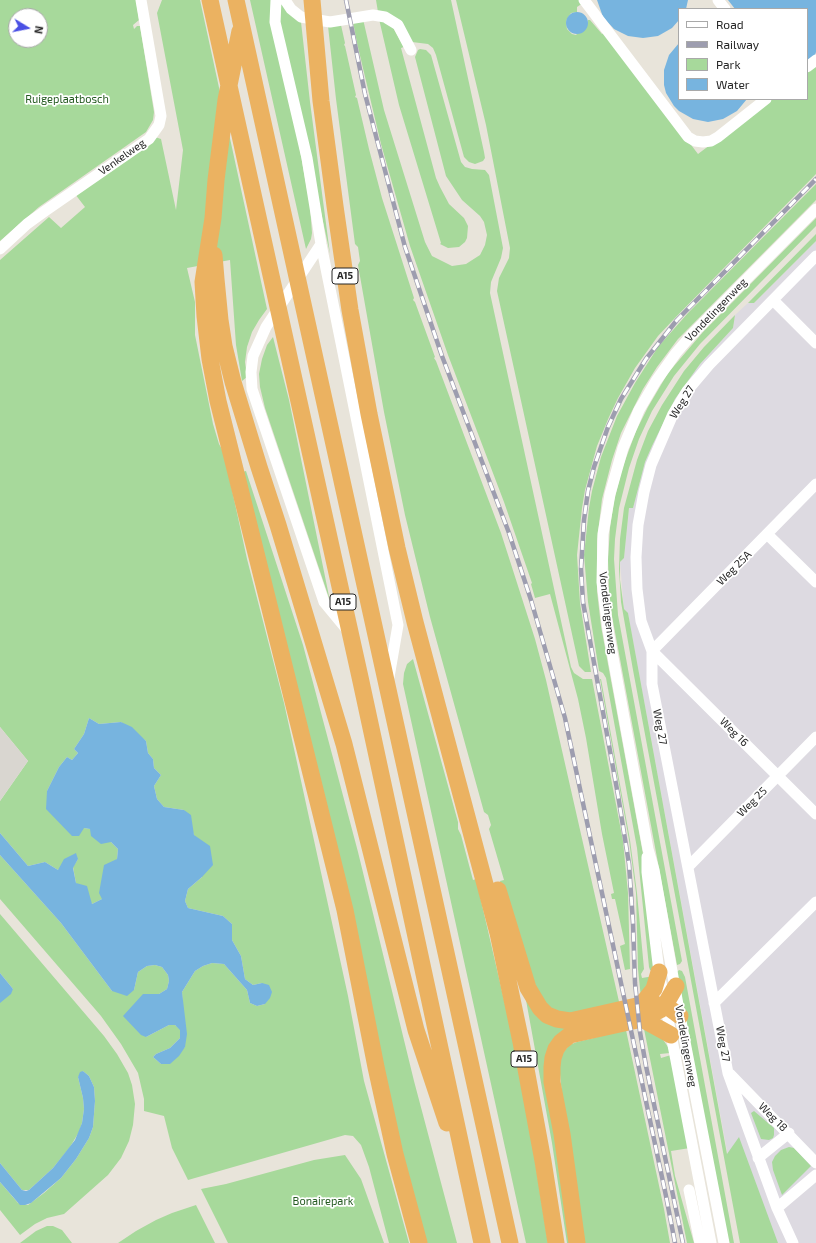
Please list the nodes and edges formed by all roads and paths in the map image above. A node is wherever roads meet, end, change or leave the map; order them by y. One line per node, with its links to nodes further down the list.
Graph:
1 (141, 0): 17 (street, Venkelweg)
2 (210, 0): 25 (highway, A15)
3 (236, 0): 27 (highway, A15)
4 (247, 0): 19 (highway, A15)
5 (276, 0): 16 (street)
6 (285, 0): 11 (street)
7 (312, 0): 33 (highway, A15)
8 (584, 0): 14 (street)
9 (718, 0): 10 (street)
10 (724, 8)
11 (411, 50)
12 (816, 60): 13 (street)
13 (808, 66)
14 (765, 100)
15 (816, 208): 31 (street, Vondelingenweg)
16 (321, 244): 25 (street); 27 (street)
17 (0, 249)
18 (816, 256): 20 (street, Weg 27)
19 (209, 280): 48 (highway, A15); 50 (highway, A15)
20 (773, 300): 21 (street); 26 (street, Weg 27)
21 (816, 343)
22 (816, 484): 23 (street, Weg 25A)
23 (767, 534): 24 (street); 26 (street, Weg 25A)
24 (816, 582)
25 (350, 634): 48 (highway, A15)
26 (652, 651): 29 (street, Weg 16); 32 (street, Weg 27)
27 (387, 684): 52 (highway, A15)
28 (816, 737): 29 (street, Weg 25)
29 (778, 776): 30 (street, Weg 16); 32 (street, Weg 25)
30 (816, 814)
31 (648, 849): 35 (street, Vondelingenweg); 36 (street, Vondelingenweg)
32 (688, 867): 37 (street, Weg 27)
33 (488, 876): 39 (highway, A15); 53 (highway, A15)
34 (816, 902): 37 (street)
35 (659, 972): 38 (street, Vondelingenweg); 39 (highway)
36 (676, 986): 38 (highway); 40 (street, Vondelingenweg)
37 (714, 1003): 42 (street, Weg 27)
38 (665, 1006): 39 (highway, A15); 40 (highway); 41 (street, Vondelingenweg)
39 (642, 1012): 41 (highway); 54 (highway, A15)
40 (680, 1016): 57 (street, Vondelingenweg)
41 (671, 1035): 56 (street, Vondelingenweg)
42 (728, 1072): 43 (street, Weg 18); 44 (street, Weg 27)
43 (788, 1133): 44 (street); 45 (street, Weg 18)
44 (758, 1158): 49 (street, Weg 27)
45 (816, 1163)
46 (816, 1175): 49 (street)
47 (689, 1190): 55 (street)
48 (474, 1204): 51 (highway, A15)
49 (777, 1208): 58 (street, Weg 27)
50 (419, 1243)
51 (482, 1243)
52 (510, 1243)
53 (556, 1243)
54 (577, 1243)
55 (700, 1243)
56 (711, 1243)
57 (724, 1243)
58 (793, 1243)

